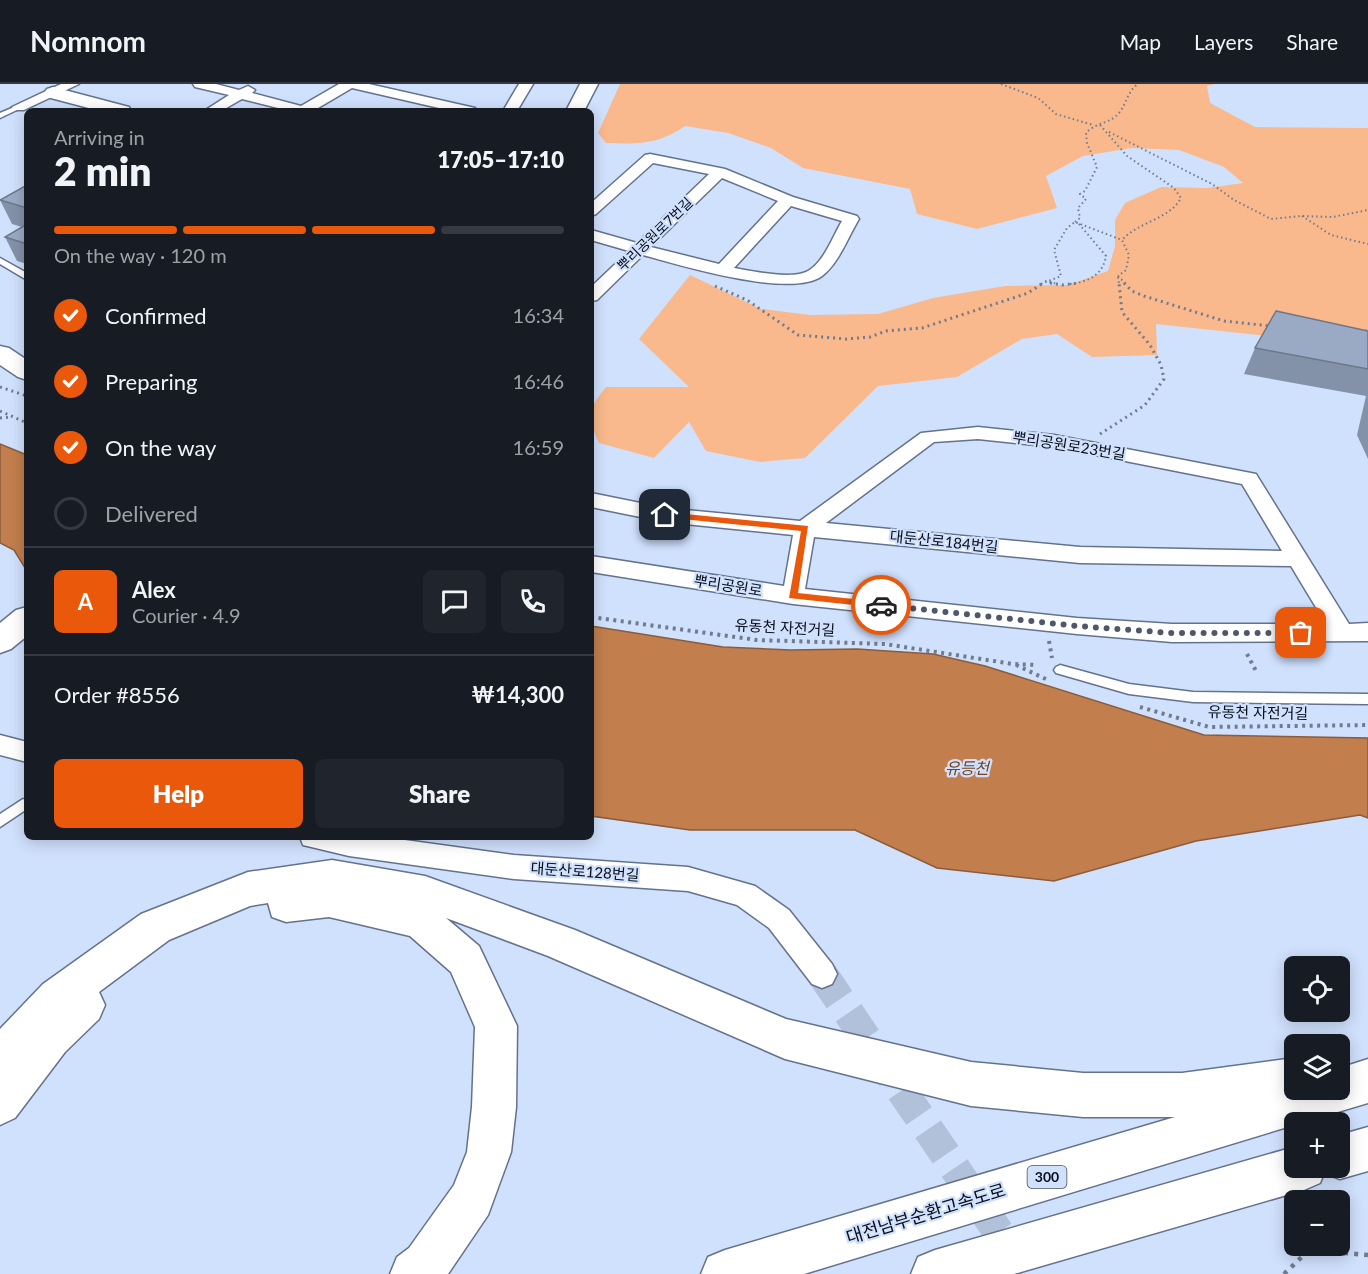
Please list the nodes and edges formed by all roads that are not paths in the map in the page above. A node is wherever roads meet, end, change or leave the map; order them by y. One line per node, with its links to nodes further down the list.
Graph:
1 (72, 84): 8 (street)
2 (200, 84): 9 (street)
3 (260, 84): 9 (street)
4 (351, 84): 14 (street); 15 (street)
5 (505, 84): 7 (street)
6 (589, 84): 17 (main road)
7 (524, 86): 16 (street)
8 (45, 90): 10 (street); 11 (main road)
9 (241, 94): 12 (street); 13 (street)
10 (20, 107): 18 (lane)
11 (111, 108)
12 (216, 108)
13 (294, 108)
14 (310, 108)
15 (457, 108)
16 (512, 108)
17 (577, 108)
18 (0, 116)
19 (720, 172): 20 (street); 21 (street); 23 (street, 뿌리공원로7번길)
20 (788, 200): 25 (street); 25 (street)
21 (594, 208)
22 (594, 236): 23 (street)
23 (640, 249): 25 (street); 27 (street, 뿌리공원로7번길)
24 (0, 260): 26 (lane)
25 (723, 270)
26 (24, 276)
27 (594, 293)
28 (0, 353): 29 (main road)
29 (24, 370)
30 (594, 501): 31 (street, 대둔산로184번길)
31 (805, 528): 32 (street, 대둔산로184번길); 32 (street, 뿌리공원로23번길); 34 (street)
32 (1299, 559): 37 (street, 뿌리공원로23번길)
33 (594, 564): 34 (street, 뿌리공원로)
34 (793, 596): 37 (street, 뿌리공원로)
35 (24, 621): 38 (main road)
36 (1368, 632): 37 (street, 뿌리공원로)
37 (1343, 633)
38 (0, 641)
39 (1057, 665): 40 (lane)
40 (1368, 699)
41 (0, 745): 42 (street)
42 (24, 751)
43 (23, 805): 44 (lane)
44 (0, 821)
45 (328, 840): 46 (street, 대둔산로128번길)
46 (822, 974)
47 (0, 1059): 50 (main road)
48 (1368, 1069): 49 (main road)
49 (1350, 1072)
50 (1284, 1080)
51 (1368, 1081): 58 (main road, 대전남부순환고속도로 / 300)
52 (0, 1103): 57 (main road)
53 (1368, 1149): 54 (main road)
54 (1350, 1154)
55 (1284, 1173): 56 (main road)
56 (1139, 1213): 59 (main road); 60 (main road)
57 (414, 1274)
58 (725, 1274)
59 (935, 1274)
60 (1015, 1274)

